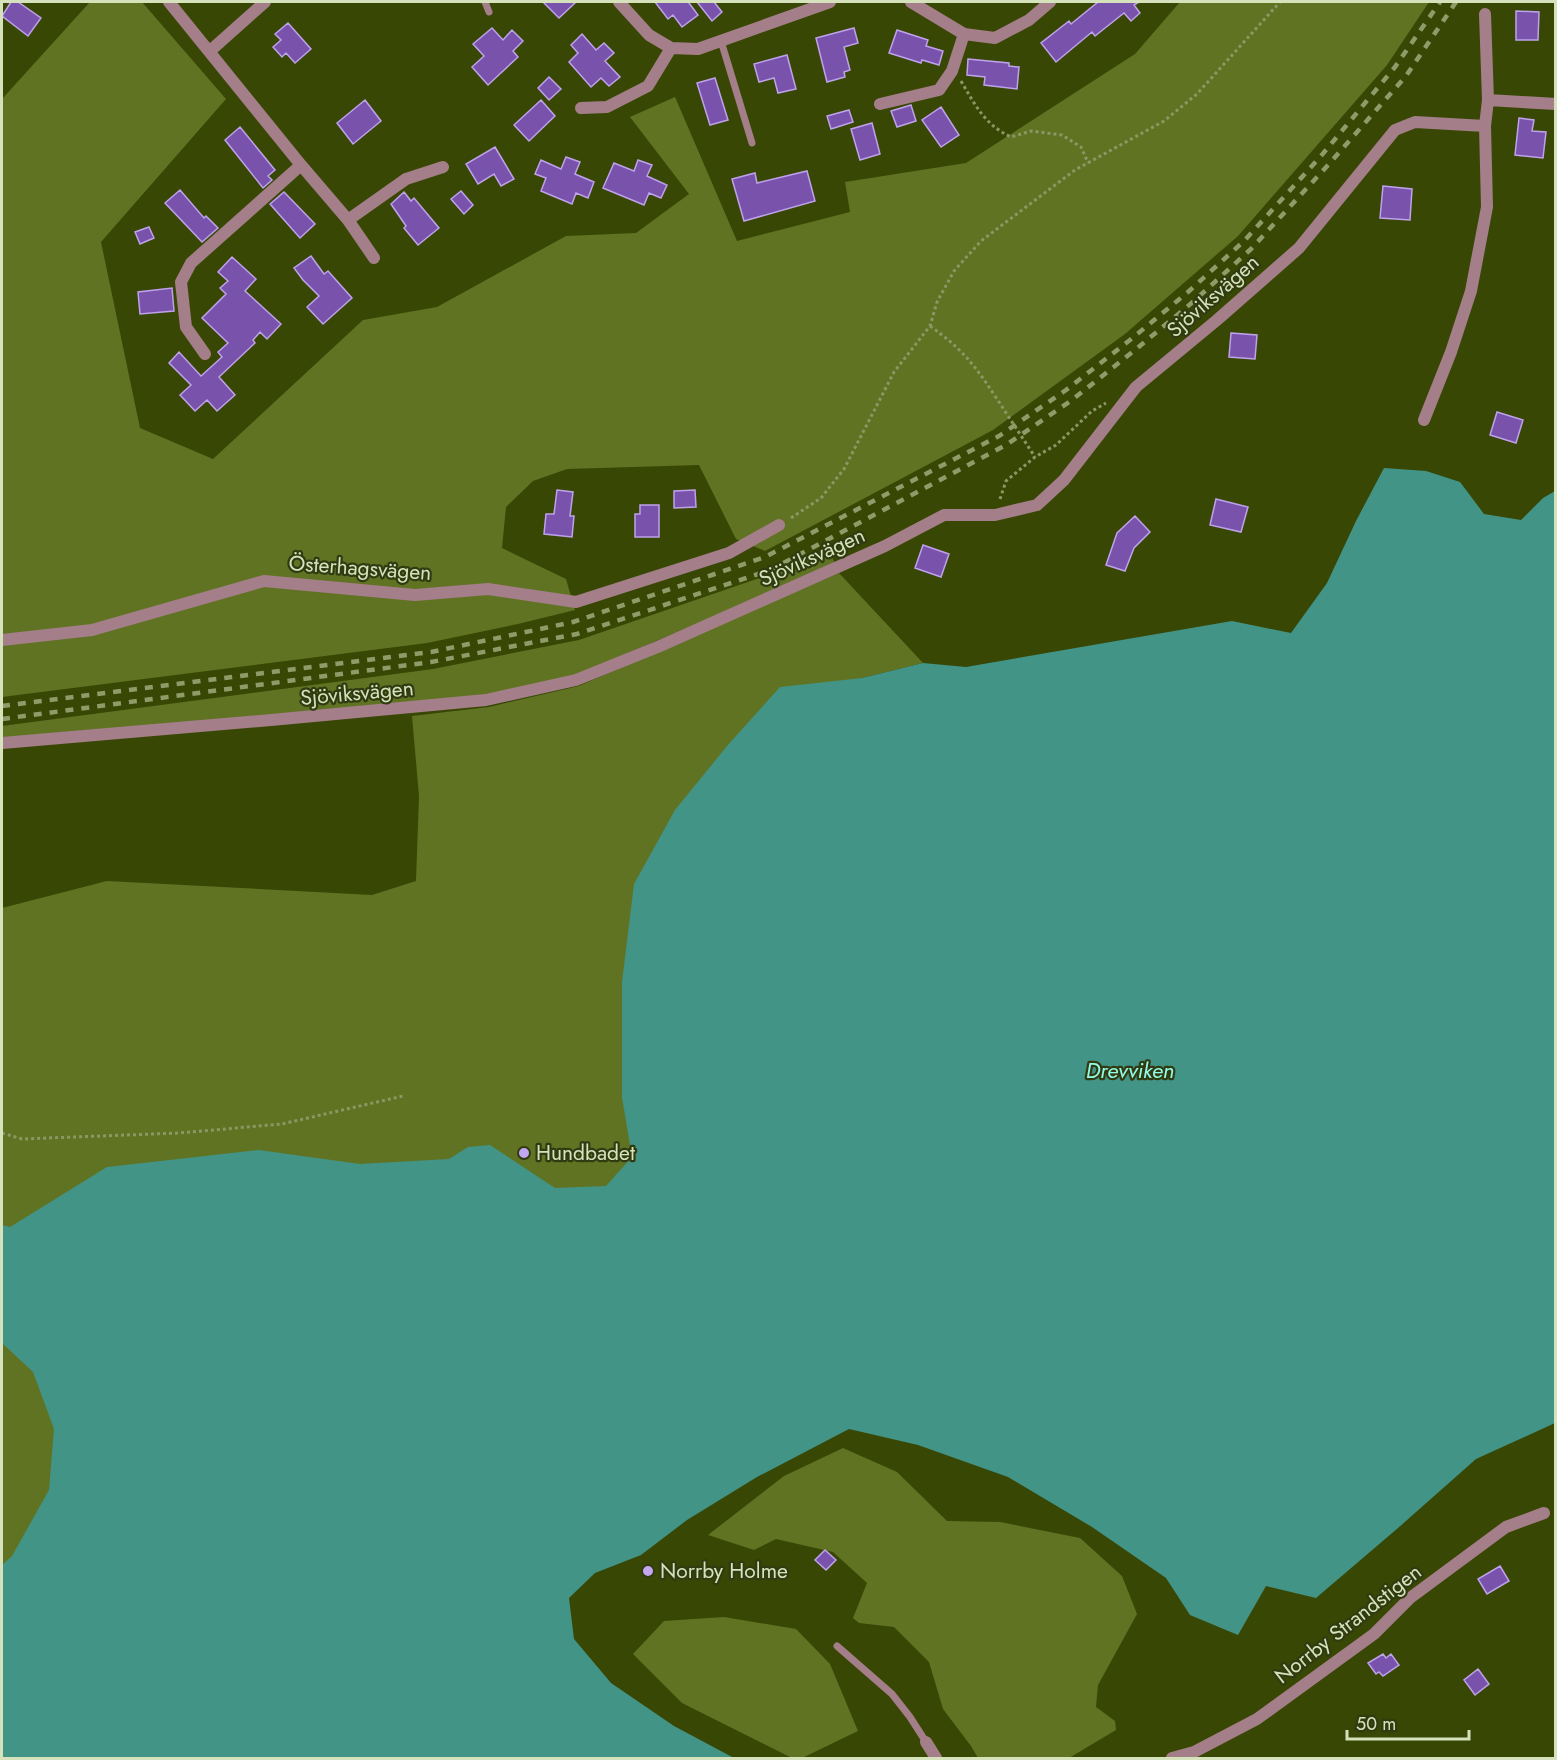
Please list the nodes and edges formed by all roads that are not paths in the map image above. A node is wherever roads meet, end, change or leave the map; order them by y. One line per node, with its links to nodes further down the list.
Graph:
1 (169, 2): 13 (street)
2 (265, 2): 13 (street)
3 (485, 2): 8 (lane)
4 (619, 2): 12 (street)
5 (830, 2): 11 (street)
6 (911, 2): 10 (street)
7 (1050, 2): 10 (street)
8 (489, 12)
9 (1485, 14): 14 (street)
10 (963, 34): 15 (street)
11 (721, 41): 12 (street); 19 (lane)
12 (670, 48): 17 (street)
13 (210, 51): 20 (street)
14 (1488, 100): 16 (street); 18 (street)
15 (880, 104)
16 (1556, 104)
17 (581, 108)
18 (1485, 126): 25 (street); 28 (street, Sjöviksvägen)
19 (752, 143)
20 (301, 165): 22 (street); 24 (street)
21 (443, 167): 22 (street)
22 (348, 220): 23 (street)
23 (374, 258)
24 (205, 354)
25 (1424, 420)
26 (779, 525): 27 (street, Österhagsvägen)
27 (2, 640)
28 (2, 742)
29 (1546, 1512): 33 (street, Norrby Strandstigen)
30 (837, 1646): 31 (lane)
31 (926, 1742): 32 (street)
32 (936, 1758)
33 (1172, 1758)

